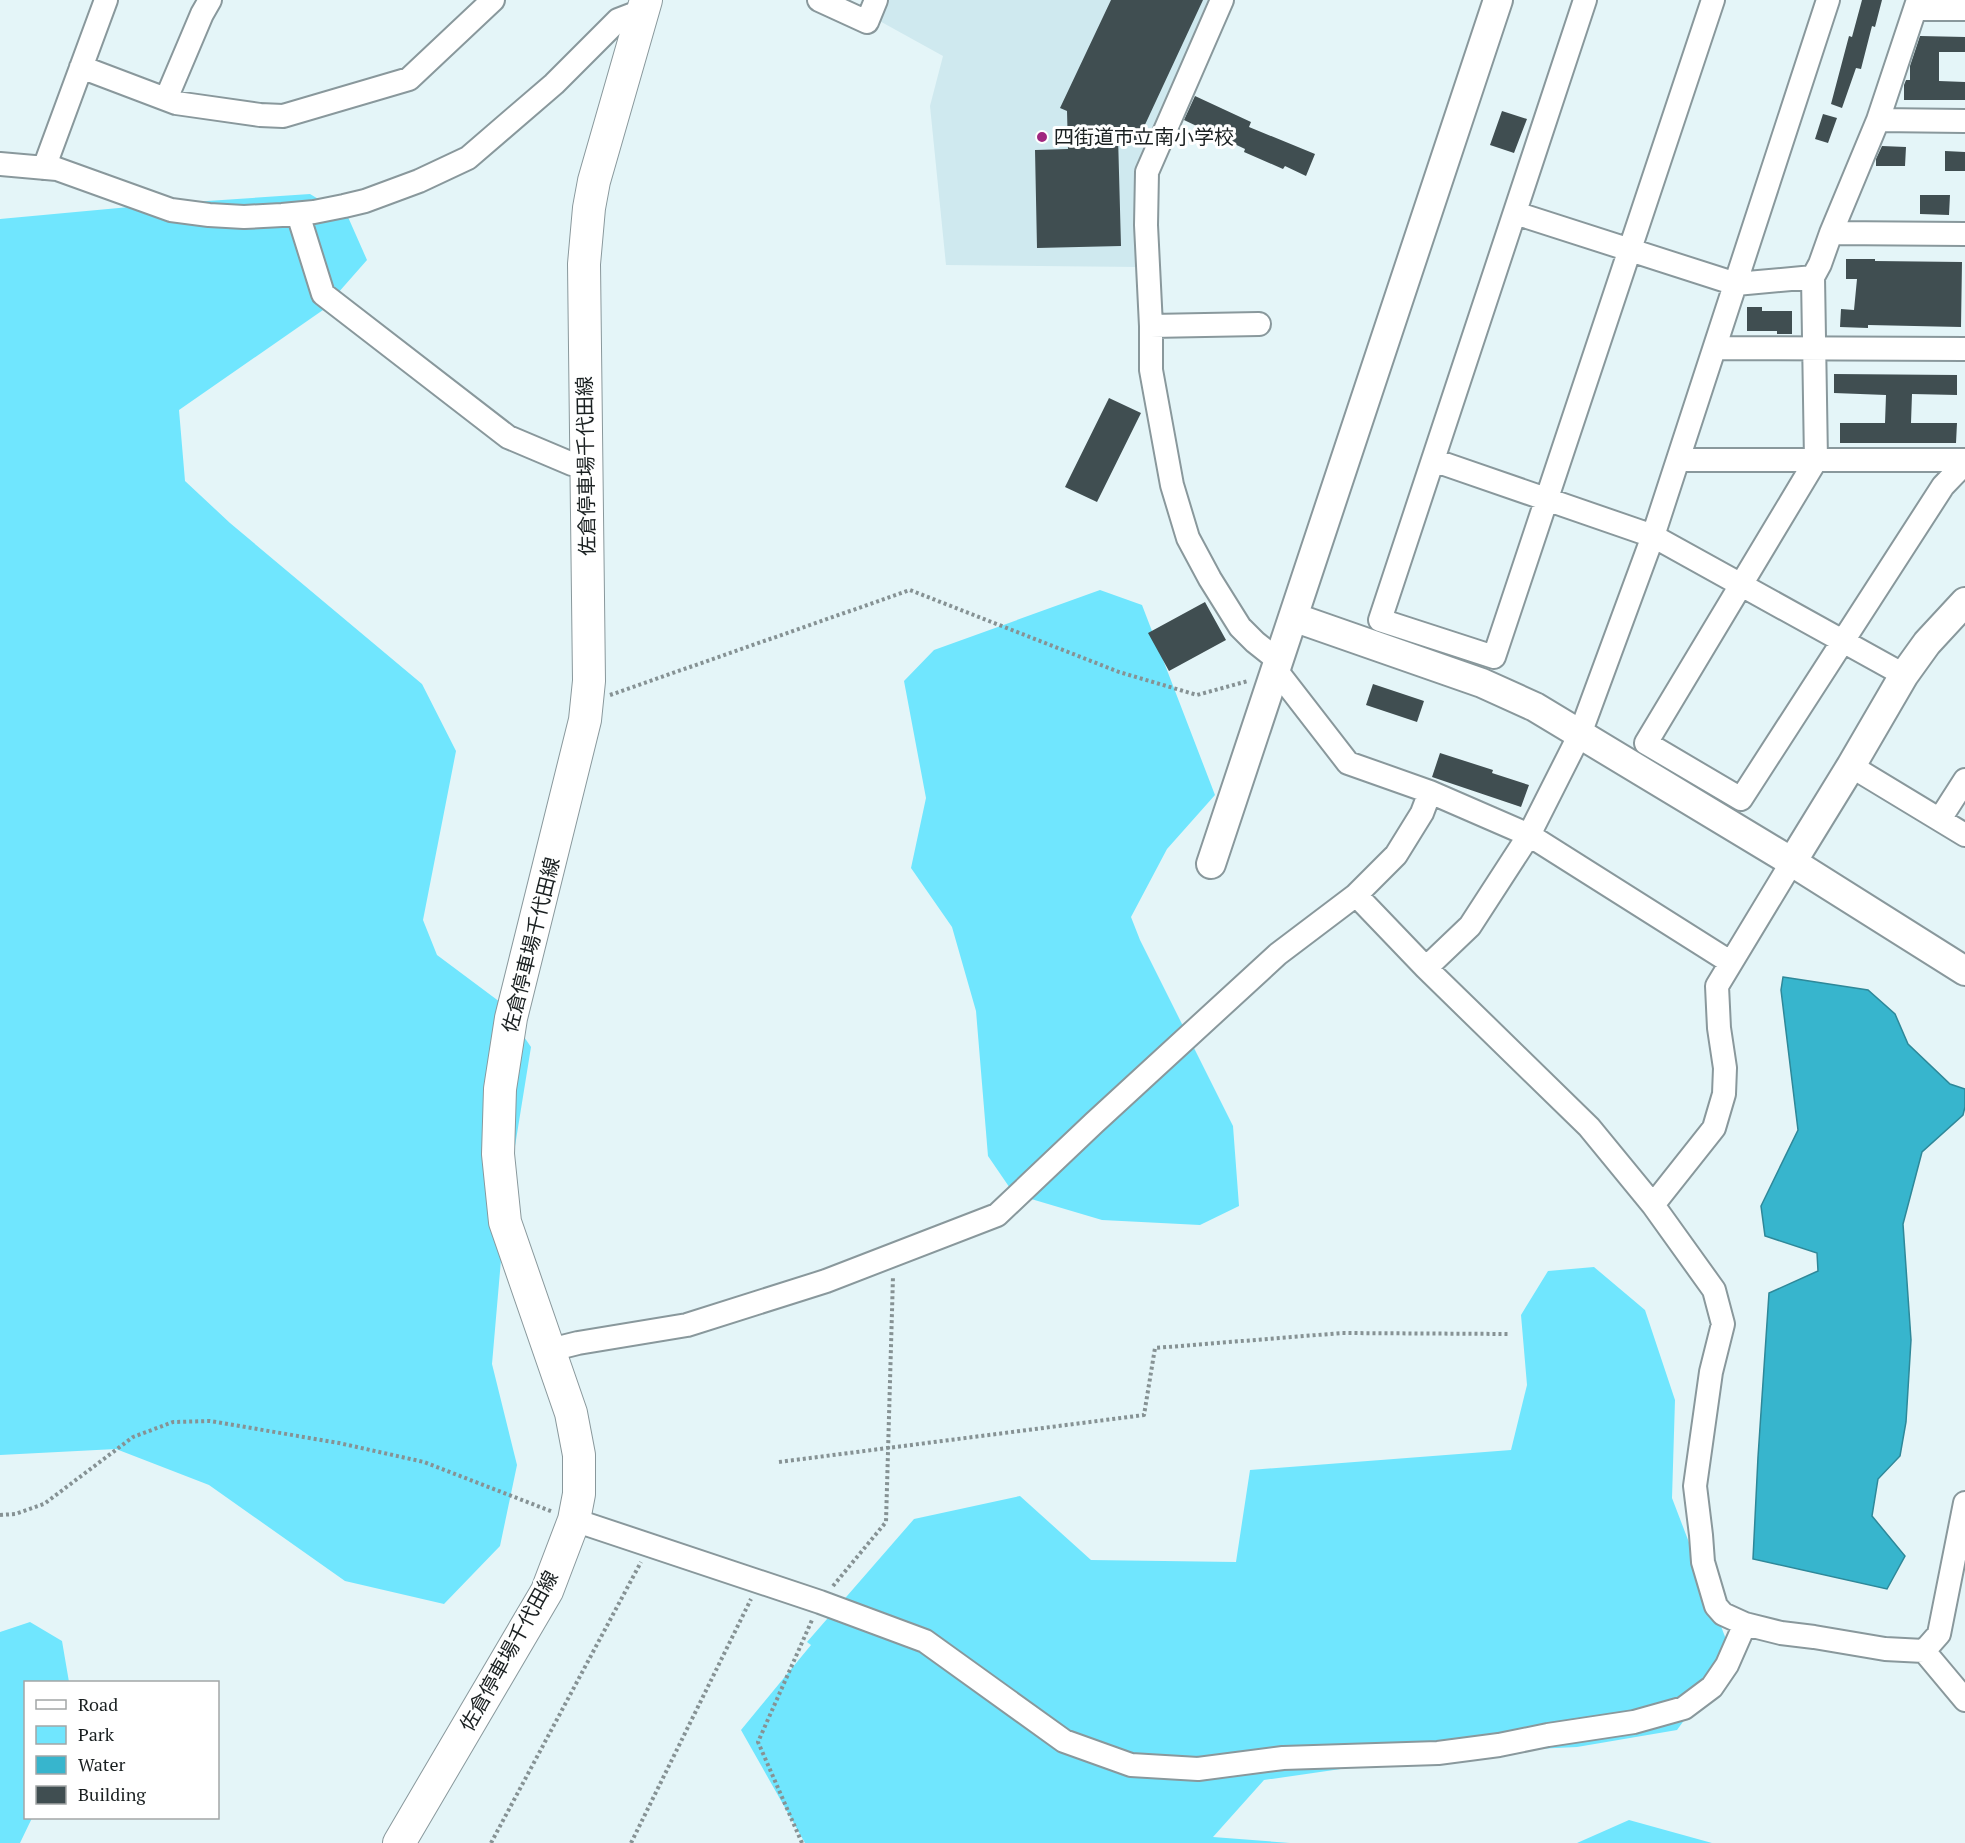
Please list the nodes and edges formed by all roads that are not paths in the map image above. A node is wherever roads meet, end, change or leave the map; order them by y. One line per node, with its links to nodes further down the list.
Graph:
1 (106, 0): 14 (street)
2 (210, 0): 15 (street)
3 (493, 0): 15 (street)
4 (819, 0): 5 (street)
5 (876, 0)
6 (1222, 0): 28 (street)
7 (1498, 0): 41 (street)
8 (1585, 0): 20 (street)
9 (1713, 0): 24 (street)
10 (1828, 0): 26 (street)
11 (1916, 4): 13 (street); 16 (street)
12 (644, 7): 21 (street); 36 (main road, 佐倉停車場千代田線)
13 (1965, 9)
14 (81, 67): 15 (street); 19 (street)
15 (166, 99)
16 (1878, 120): 17 (street); 22 (street)
17 (1965, 121)
18 (0, 164): 19 (street)
19 (44, 168): 21 (street)
20 (1515, 213): 24 (street); 32 (street)
21 (298, 214): 36 (street)
22 (1831, 233): 23 (street); 25 (street)
23 (1965, 234)
24 (1630, 250): 26 (street); 37 (street)
25 (1813, 278): 26 (street); 30 (street)
26 (1736, 284): 29 (street)
27 (1259, 324): 28 (street)
28 (1151, 326): 43 (street)
29 (1715, 348): 30 (street); 33 (street)
30 (1815, 348): 31 (street); 34 (street)
31 (1965, 349)
32 (1433, 460): 37 (street); 37 (street)
33 (1678, 460): 34 (street); 38 (street)
34 (1816, 460): 35 (street); 39 (street)
35 (1965, 461): 42 (street)
36 (586, 466): 59 (main road, 佐倉停車場千代田線)
37 (1546, 500): 38 (street)
38 (1653, 536): 39 (street); 45 (street)
39 (1740, 585): 42 (street); 42 (street)
40 (1965, 602): 44 (street)
41 (1293, 616): 43 (street); 45 (street)
42 (1842, 640): 44 (street)
43 (1278, 665): 48 (street); 53 (street)
44 (1904, 675): 46 (street)
45 (1580, 734): 50 (street); 52 (street)
46 (1851, 766): 49 (street); 52 (street)
47 (1965, 780): 49 (street)
48 (1430, 792): 50 (street); 54 (street)
49 (1940, 819): 51 (street)
50 (1529, 835): 55 (street); 56 (street)
51 (1965, 835)
52 (1792, 862): 55 (street); 57 (street)
53 (1210, 864)
54 (1356, 895): 56 (street); 59 (street)
55 (1730, 962): 58 (street)
56 (1426, 968): 58 (street)
57 (1965, 971)
58 (1653, 1204): 62 (street)
59 (550, 1350): 61 (main road, 佐倉停車場千代田線)
60 (1965, 1503): 63 (street)
61 (574, 1520): 62 (street); 65 (main road, 佐倉停車場千代田線)
62 (1745, 1624): 63 (street)
63 (1924, 1651): 64 (street)
64 (1965, 1700)
65 (399, 1843)

